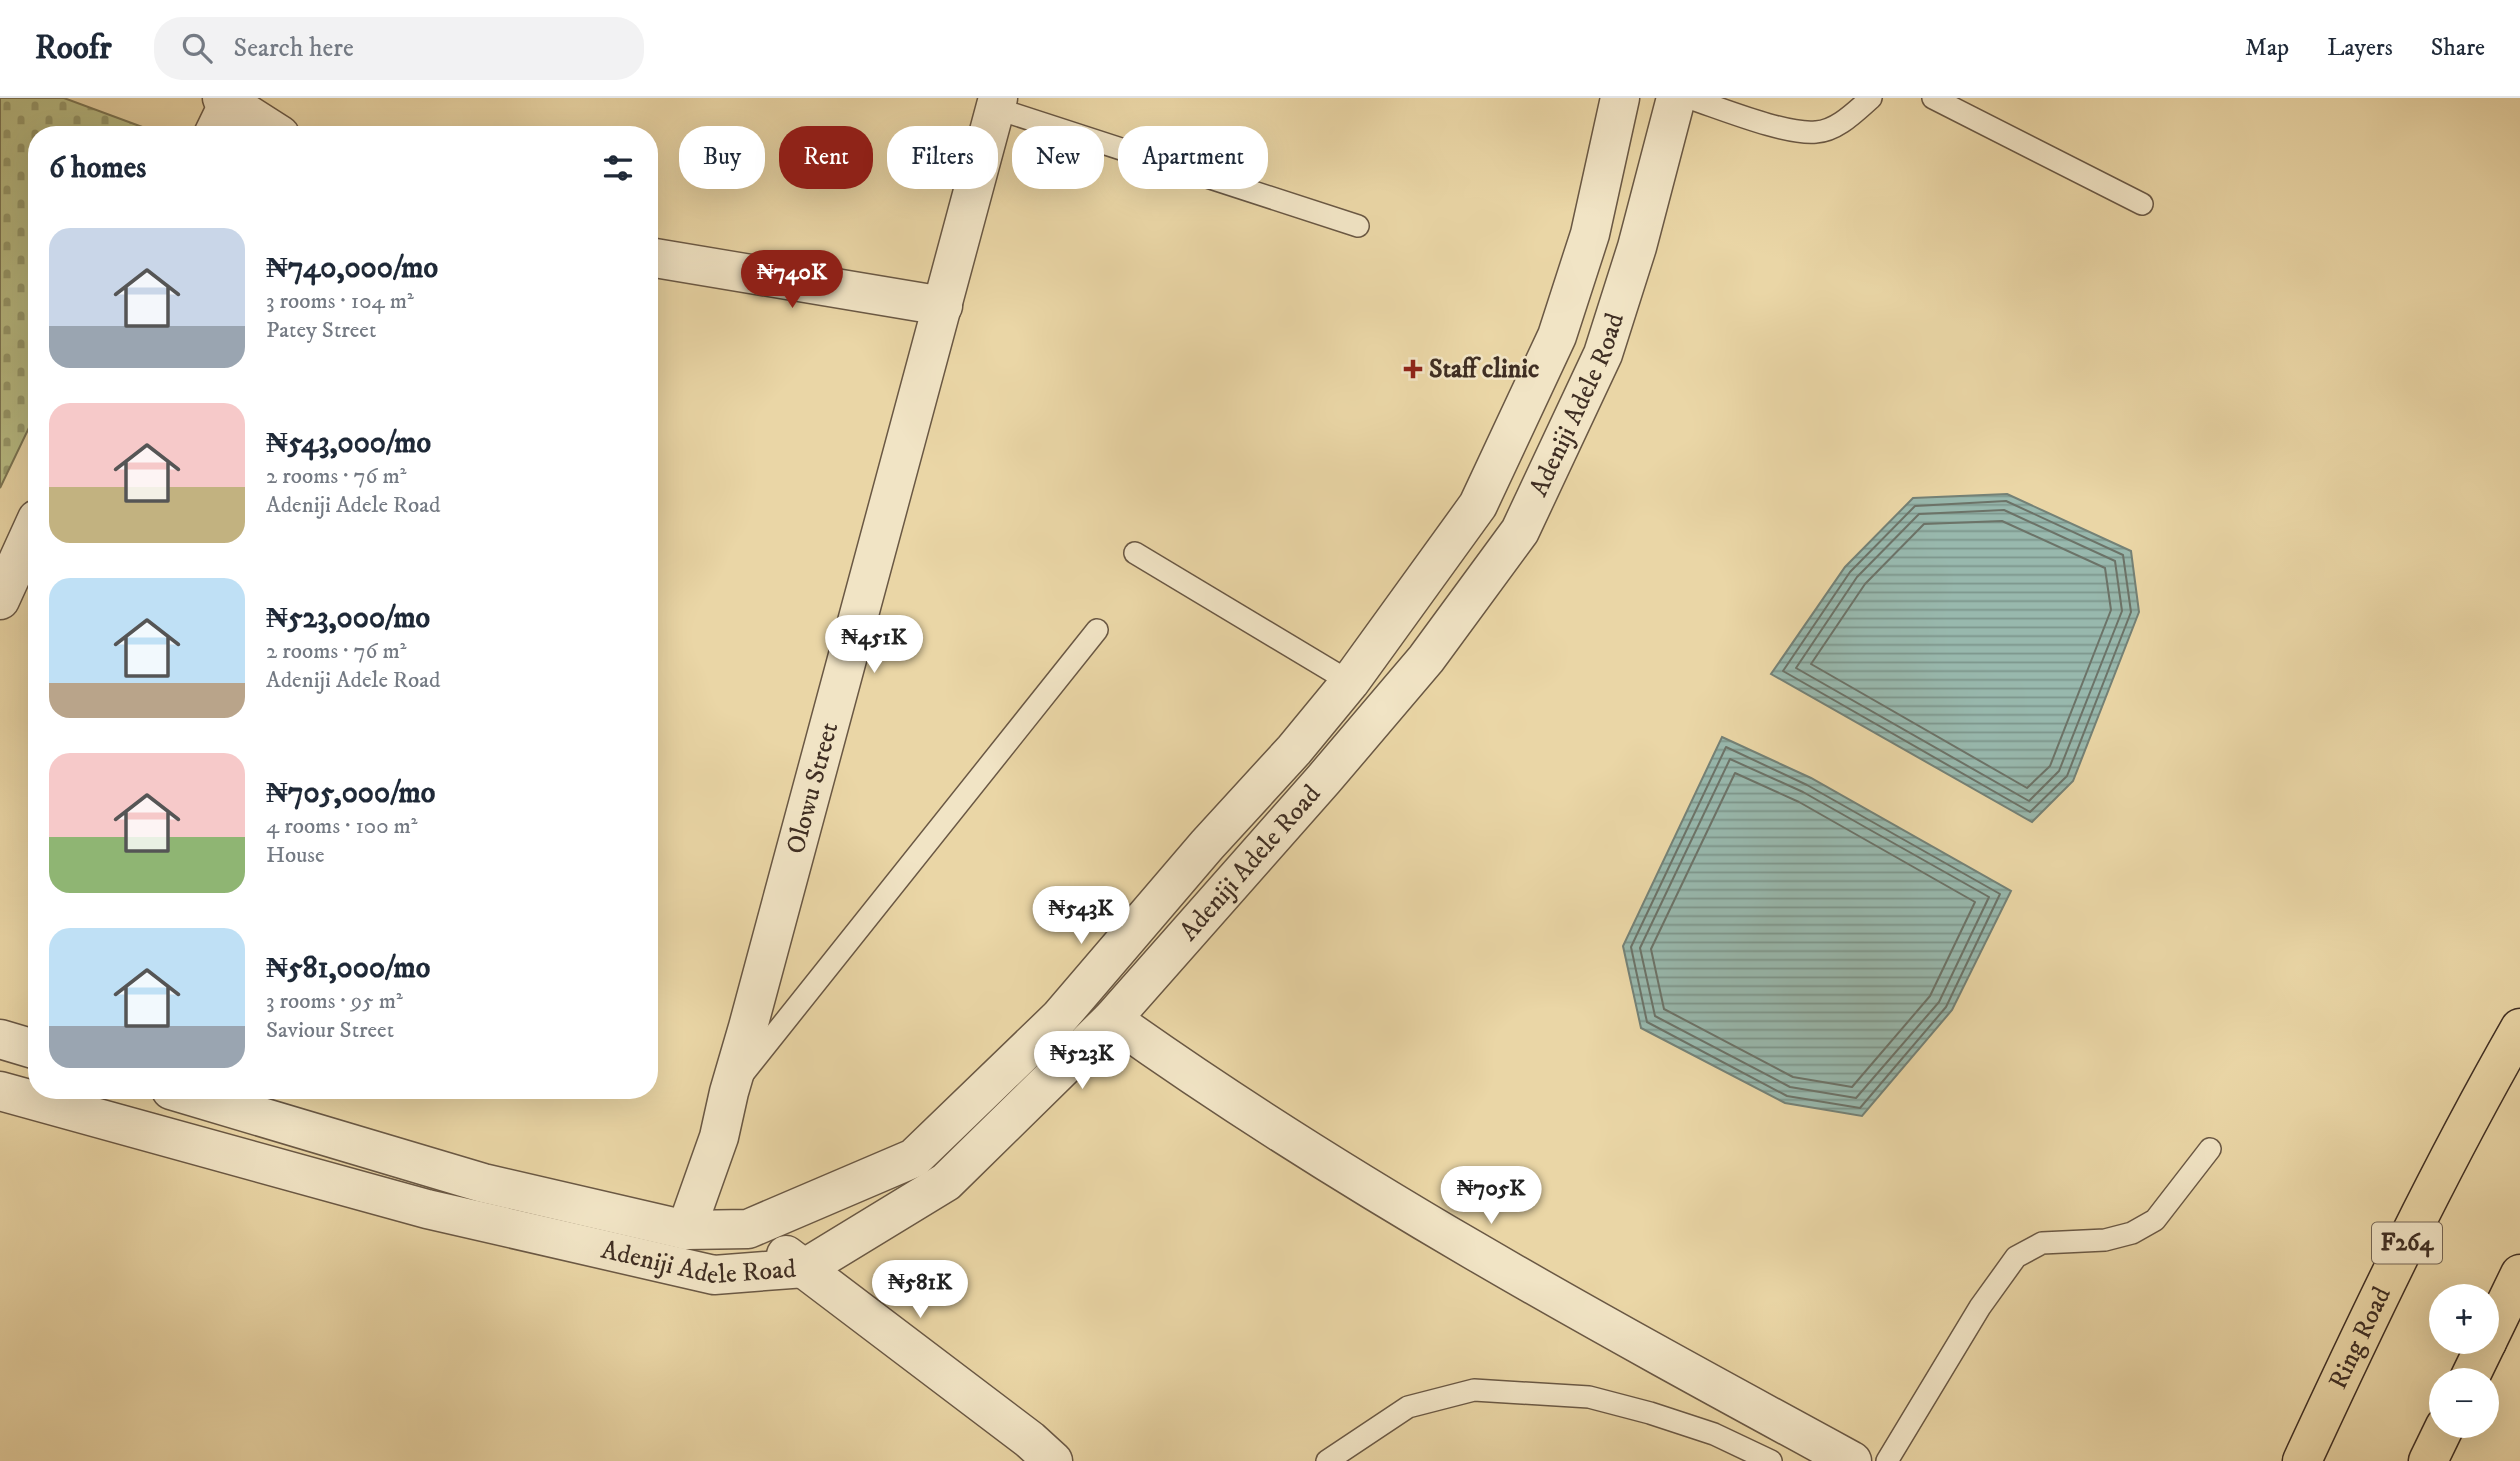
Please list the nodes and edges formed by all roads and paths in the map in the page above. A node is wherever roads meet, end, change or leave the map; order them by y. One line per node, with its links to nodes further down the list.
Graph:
1 (1620, 98): 17 (street, Adeniji Adele Road)
2 (1676, 98): 18 (street, Adeniji Adele Road)
3 (1689, 98): 4 (lane)
4 (1871, 98)
5 (1933, 98): 9 (lane)
6 (997, 103): 10 (lane); 12 (street, Olowu Street)
7 (224, 108): 8 (street)
8 (261, 126)
9 (2142, 204)
10 (1359, 226)
11 (658, 258): 12 (street)
12 (943, 306): 23 (street, Olowu Street)
13 (28, 539): 15 (street)
14 (1135, 553): 17 (lane)
15 (0, 600)
16 (1097, 630): 23 (lane)
17 (1350, 682): 28 (street, Adeniji Adele Road)
18 (1112, 1019): 30 (street, Adeniji Adele Road); 37 (street)
19 (2520, 1028): 39 (highway, Ring Road / F264)
20 (0, 1039): 21 (street)
21 (28, 1047)
22 (0, 1091): 24 (street, Adeniji Adele Road)
23 (729, 1092): 29 (street, Olowu Street)
24 (28, 1099)
25 (29, 1099): 30 (street, Adeniji Adele Road)
26 (201, 1099): 29 (street, Adeniji Adele Road)
27 (2210, 1149): 38 (lane)
28 (748, 1229): 29 (street, Adeniji Adele Road); 30 (street)
29 (686, 1230)
30 (806, 1268): 34 (street)
31 (2520, 1274): 32 (highway)
32 (2499, 1317)
33 (2439, 1438): 40 (highway)
34 (1053, 1461)
35 (1326, 1461): 36 (lane)
36 (1771, 1461)
37 (1852, 1461)
38 (1887, 1461)
39 (2302, 1461)
40 (2428, 1461)

